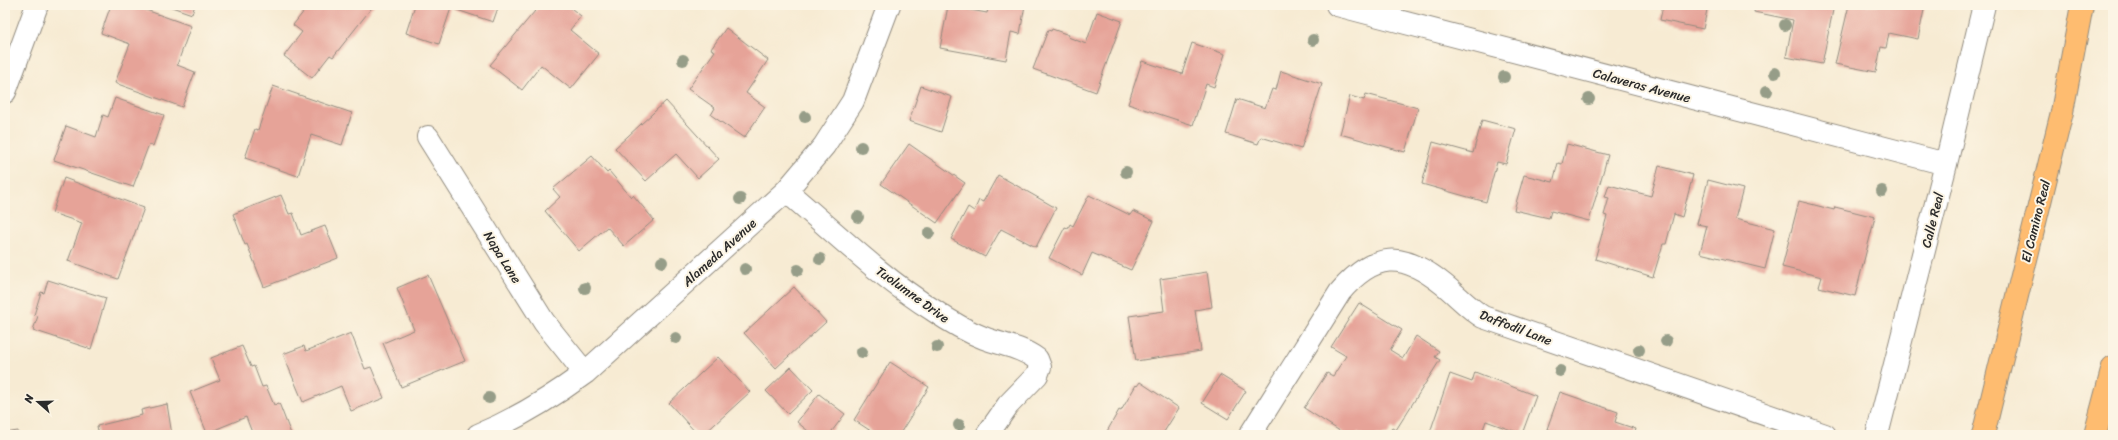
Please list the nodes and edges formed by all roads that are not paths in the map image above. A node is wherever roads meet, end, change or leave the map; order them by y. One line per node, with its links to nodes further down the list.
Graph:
1 (36, 5): 6 (street)
2 (889, 5): 9 (street, Alameda Avenue)
3 (1337, 5): 8 (street, Calaveras Avenue)
4 (1984, 5): 8 (street, Calle Real)
5 (2082, 5): 17 (highway, El Camino Real)
6 (5, 92)
7 (428, 137): 11 (street, Napa Lane)
8 (1946, 164): 16 (street, Calle Real)
9 (786, 191): 11 (street, Alameda Avenue); 13 (street, Tuolumne Drive)
10 (2113, 367): 18 (highway)
11 (585, 373): 12 (street, Alameda Avenue)
12 (478, 435)
13 (987, 435)
14 (1250, 435): 15 (street, Daffodil Lane)
15 (1825, 435)
16 (1877, 435)
17 (1983, 435)
18 (2095, 435)

